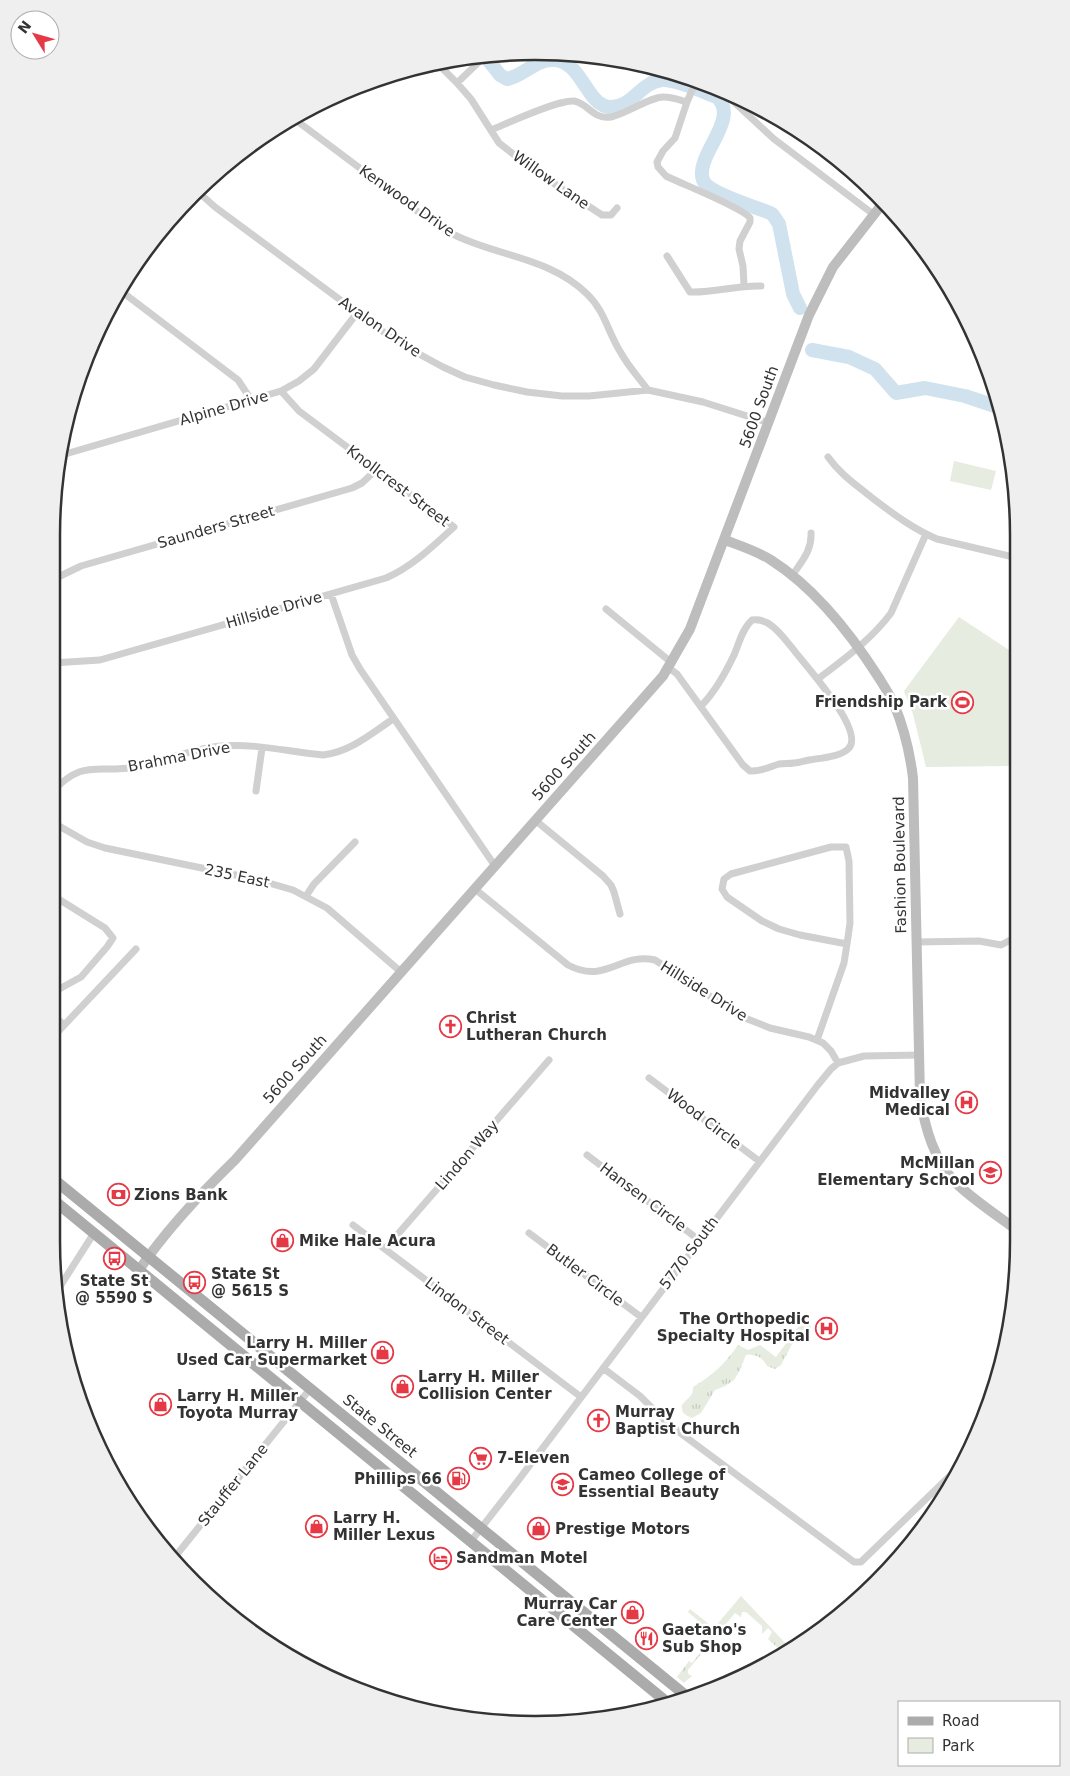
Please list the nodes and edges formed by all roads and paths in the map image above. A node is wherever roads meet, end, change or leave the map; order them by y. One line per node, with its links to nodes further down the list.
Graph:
1 (478, 64): 3 (street)
2 (443, 69): 3 (street, Willow Lane)
3 (457, 83): 8 (street, Willow Lane)
4 (693, 87): 5 (street)
5 (689, 99): 8 (street); 14 (street)
6 (738, 106): 12 (street)
7 (300, 123): 18 (street, Kenwood Drive)
8 (491, 130): 10 (street, Willow Lane)
9 (203, 196): 17 (street, Avalon Drive)
10 (617, 208)
11 (879, 208): 12 (street, 5600 South)
12 (874, 214): 21 (street, 5600 South)
13 (667, 256): 14 (street)
14 (744, 286): 15 (street)
15 (761, 286)
16 (126, 294): 20 (street)
17 (357, 313): 18 (street, Avalon Drive); 19 (street, Alpine Drive)
18 (648, 390): 21 (street, Avalon Drive)
19 (281, 391): 20 (street, Alpine Drive); 24 (street, Knollcrest Street)
20 (252, 401): 22 (street, Alpine Drive)
21 (769, 423): 27 (street, 5600 South)
22 (67, 453)
23 (828, 457): 26 (street)
24 (376, 469): 29 (street, Saunders Street); 31 (street, Knollcrest Street)
25 (810, 533): 30 (street)
26 (926, 534): 28 (street); 33 (street)
27 (725, 540): 30 (street, Fashion Boulevard); 35 (street, 5600 South)
28 (1010, 556)
29 (60, 576)
30 (792, 576): 33 (street, Fashion Boulevard)
31 (331, 594): 34 (street, Hillside Drive); 38 (street, Hillside Drive)
32 (606, 609): 35 (street)
33 (859, 647): 36 (street); 51 (street, Fashion Boulevard)
34 (60, 662)
35 (670, 665): 37 (street); 42 (street, 5600 South)
36 (818, 680): 37 (street); 37 (street)
37 (701, 706)
38 (394, 719): 39 (street, Brahma Drive); 45 (street, Hillside Drive)
39 (262, 748): 40 (street, Brahma Drive); 41 (street)
40 (60, 783)
41 (256, 791)
42 (535, 820): 45 (street, 5600 South); 49 (street)
43 (60, 827): 47 (street, 235 East)
44 (355, 842): 47 (street)
45 (495, 866): 46 (street, 5600 South)
46 (474, 889): 54 (street, 5600 South); 59 (street, Hillside Drive)
47 (306, 896): 54 (street, 235 East)
48 (60, 900): 55 (street)
49 (620, 914)
50 (1010, 940): 51 (street)
51 (917, 942): 60 (street, Fashion Boulevard)
52 (847, 944): 52 (street); 59 (street)
53 (136, 950): 57 (street)
54 (401, 972): 74 (street, 5600 South)
55 (60, 989)
56 (60, 1021): 57 (street)
57 (64, 1025): 58 (street)
58 (60, 1029)
59 (817, 1040): 62 (street)
60 (920, 1055): 62 (street); 69 (street, Fashion Boulevard)
61 (549, 1060): 73 (street, Lindon Way)
62 (838, 1063): 65 (street, 5770 South)
63 (649, 1078): 65 (street, Wood Circle)
64 (587, 1155): 72 (street, Hansen Circle)
65 (759, 1161): 72 (street, 5770 South)
66 (60, 1184): 74 (main road, State Street)
67 (60, 1206): 71 (main road, State Street)
68 (353, 1225): 73 (street, Lindon Street)
69 (1010, 1225)
70 (529, 1232): 77 (street, Butler Circle)
71 (94, 1234): 75 (main road, State Street); 76 (street)
72 (699, 1240): 77 (street, 5770 South)
73 (385, 1249): 80 (street, Lindon Street)
74 (148, 1256): 75 (street, 5600 South); 79 (main road, State Street)
75 (139, 1270): 81 (main road, State Street)
76 (62, 1283)
77 (641, 1317): 78 (street, 5770 South)
78 (603, 1368): 80 (street, 5770 South); 82 (street)
79 (310, 1389): 81 (street, Stauffer Lane); 83 (main road, State Street)
80 (581, 1397): 83 (street, 5770 South)
81 (300, 1402): 84 (main road, State Street); 85 (street, Stauffer Lane)
82 (944, 1482)
83 (481, 1528): 84 (street, 5770 South); 86 (main road, State Street)
84 (471, 1541): 87 (main road, State Street)
85 (178, 1554)
86 (682, 1693)
87 (663, 1699)

